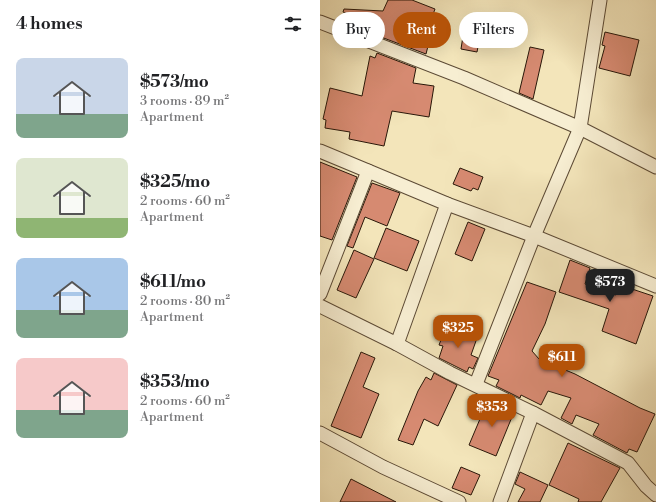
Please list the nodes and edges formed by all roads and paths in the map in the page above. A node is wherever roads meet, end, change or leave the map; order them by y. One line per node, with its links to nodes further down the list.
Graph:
1 (600, 0): 3 (street)
2 (320, 22): 3 (street)
3 (580, 128): 5 (street); 8 (street)
4 (320, 151): 6 (street)
5 (656, 167)
6 (368, 171): 7 (street); 10 (street)
7 (447, 204): 8 (street); 12 (street)
8 (534, 236): 9 (street); 13 (street)
9 (656, 286)
10 (320, 294)
11 (320, 306): 12 (street)
12 (397, 344): 13 (street)
13 (476, 384): 14 (street)
14 (533, 413): 16 (street); 18 (street)
15 (320, 433): 17 (street)
16 (656, 495)
17 (459, 502)
18 (500, 502)

